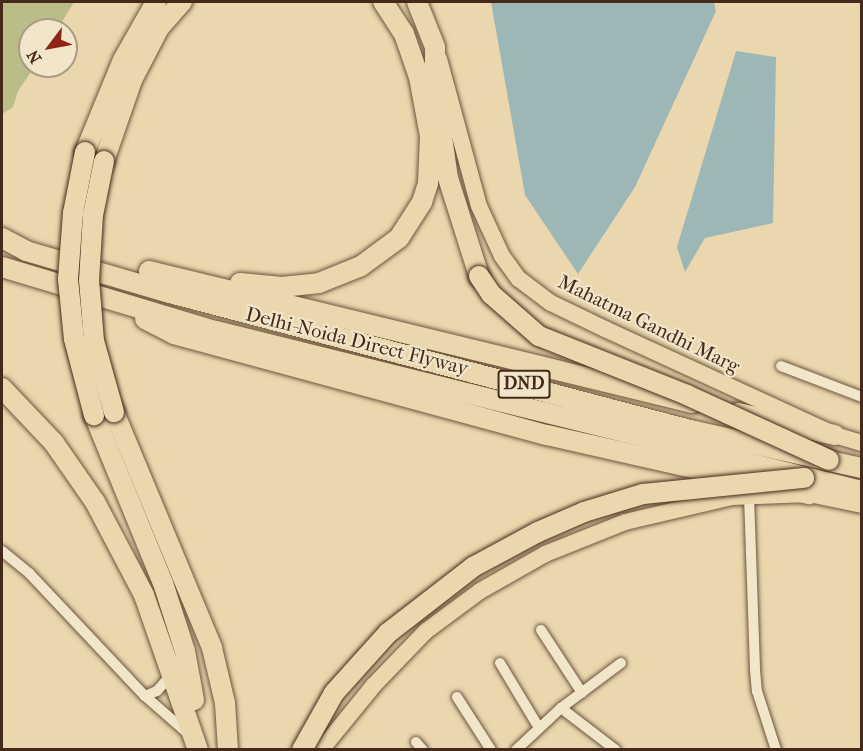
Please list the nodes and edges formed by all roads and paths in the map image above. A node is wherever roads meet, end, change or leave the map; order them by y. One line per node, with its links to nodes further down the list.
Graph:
1 (156, 2): 32 (highway, bridge)
2 (182, 2): 33 (highway, bridge)
3 (383, 2): 9 (highway)
4 (421, 4): 5 (highway)
5 (435, 47): 14 (main road, Mahatma Gandhi Marg); 16 (highway, bridge)
6 (2, 238): 7 (highway)
7 (26, 251): 9 (highway); 16 (highway, Delhi-Noida Direct Flyway / DND, bridge)
8 (2, 267): 10 (highway, Delhi-Noida Direct Flyway / DND)
9 (149, 271): 14 (highway)
10 (112, 302): 18 (highway, Delhi-Noida Direct Flyway / DND); 18 (highway)
11 (781, 366): 13 (street)
12 (2, 388): 26 (highway)
13 (861, 397)
14 (835, 435): 15 (main road, Mahatma Gandhi Marg)
15 (861, 443)
16 (829, 460): 17 (highway)
17 (861, 468)
18 (806, 486): 19 (highway); 20 (main road); 21 (main road); 34 (highway, bridge)
19 (861, 491)
20 (749, 496): 35 (main road); 39 (street)
21 (861, 505)
22 (2, 551): 28 (street)
23 (541, 630): 27 (street)
24 (500, 663): 31 (street)
25 (621, 663): 27 (street)
26 (173, 671): 28 (street); 32 (highway)
27 (582, 693): 30 (street)
28 (146, 696): 32 (street)
29 (457, 697): 36 (street)
30 (561, 708): 31 (street); 38 (street)
31 (539, 728): 37 (street)
32 (198, 746)
33 (228, 750)
34 (302, 750)
35 (321, 750)
36 (490, 750)
37 (516, 750)
38 (616, 750)
39 (776, 750)

